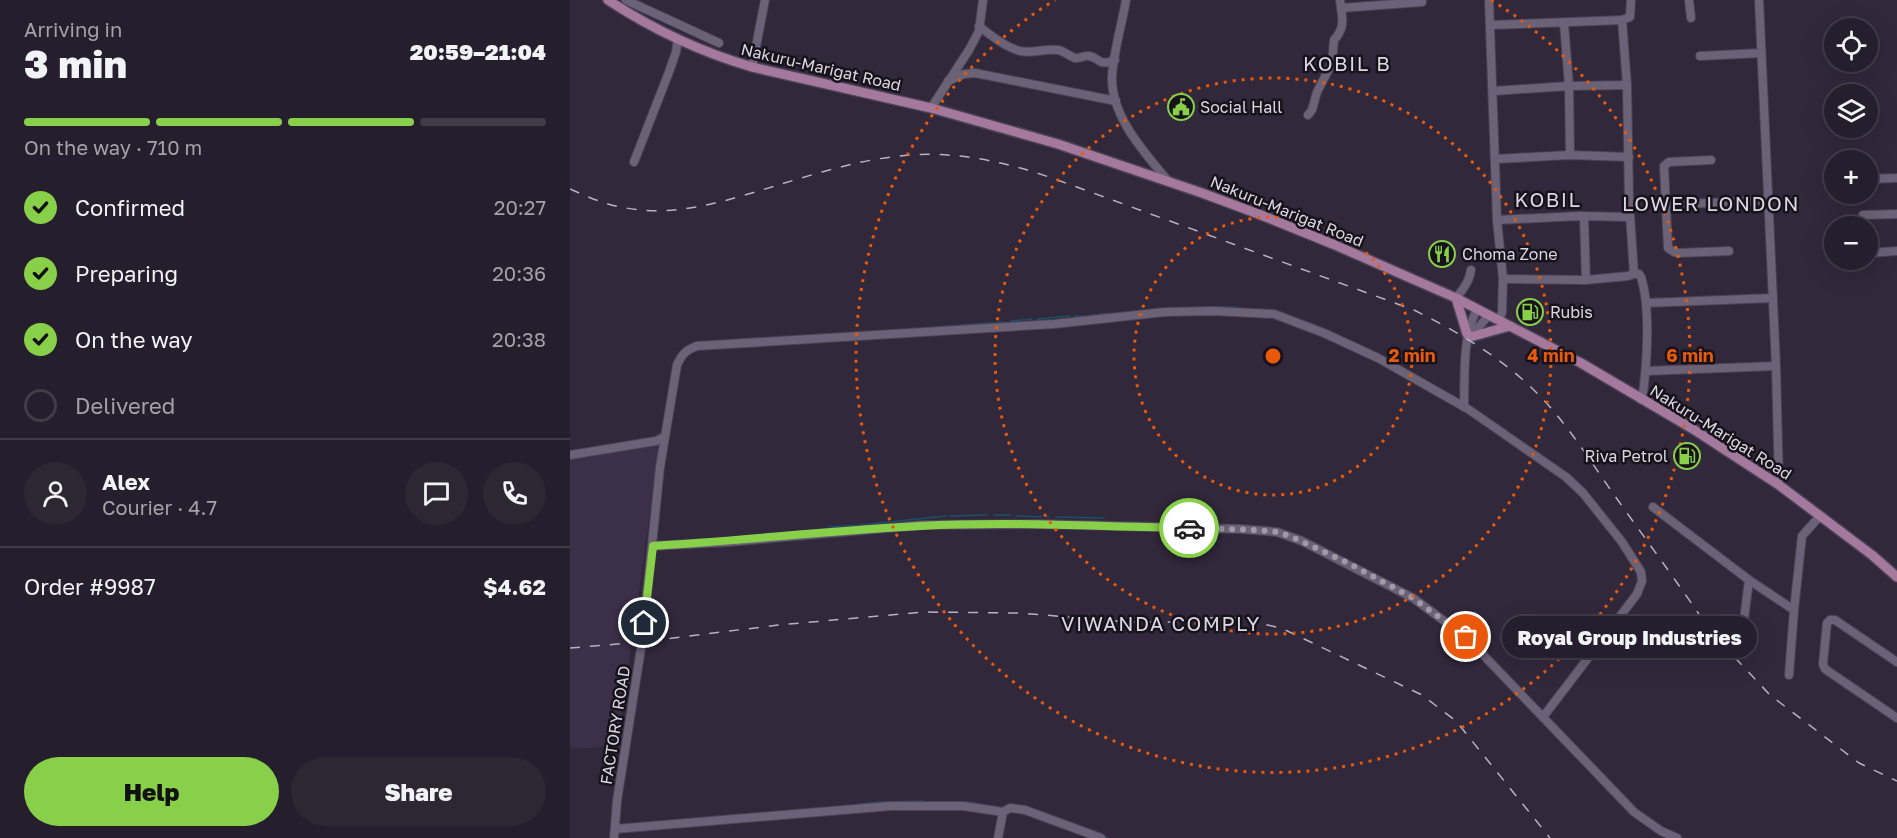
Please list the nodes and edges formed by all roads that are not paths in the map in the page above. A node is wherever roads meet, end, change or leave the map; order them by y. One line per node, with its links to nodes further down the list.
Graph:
1 (608, 0): 17 (main road, Nakuru-Marigat Road)
2 (626, 0): 18 (street)
3 (765, 0): 22 (street)
4 (982, 0): 16 (street)
5 (1126, 0): 21 (street)
6 (1489, 0): 15 (street)
7 (1630, 0): 13 (street)
8 (1689, 0): 12 (street)
9 (1759, 0): 19 (street)
10 (1422, 2): 11 (street)
11 (1341, 4): 29 (street)
12 (1690, 18)
13 (1622, 20): 14 (street); 24 (street)
14 (1564, 23): 15 (street); 25 (street)
15 (1490, 25): 26 (street)
16 (979, 26): 21 (street); 23 (street)
17 (678, 39): 22 (main road, Nakuru-Marigat Road); 34 (street)
18 (719, 44)
19 (1761, 53): 20 (street); 38 (street)
20 (1700, 56)
21 (1115, 60): 27 (street)
22 (752, 67): 28 (main road, Nakuru-Marigat Road)
23 (948, 81): 27 (street); 28 (street)
24 (1627, 85): 25 (street); 31 (street)
25 (1569, 86): 26 (street); 30 (street)
26 (1493, 90): 32 (street)
27 (1116, 101): 37 (street)
28 (931, 108): 37 (main road, Nakuru-Marigat Road)
29 (1308, 115)
30 (1570, 155): 31 (street); 32 (street)
31 (1629, 157): 43 (street)
32 (1496, 159): 44 (street)
33 (1711, 160): 39 (street)
34 (634, 162)
35 (1878, 178): 36 (street)
36 (1897, 178)
37 (1168, 181): 52 (main road, Nakuru-Marigat Road)
38 (1768, 200): 39 (street); 53 (street)
39 (1666, 205): 45 (street)
40 (1897, 214): 41 (street)
41 (1863, 215)
42 (1584, 217): 43 (street); 44 (street); 51 (street)
43 (1630, 217): 49 (street)
44 (1497, 220): 50 (street)
45 (1729, 251)
46 (1897, 251): 47 (street)
47 (1878, 252)
48 (1471, 270): 52 (street)
49 (1634, 274): 51 (street); 54 (street)
50 (1503, 279): 51 (street); 57 (street)
51 (1586, 280)
52 (1456, 298): 55 (main road, Nakuru-Marigat Road); 59 (main road)
53 (1773, 298): 54 (street); 60 (street)
54 (1646, 303): 61 (street)
55 (1477, 309): 56 (main road, Nakuru-Marigat Road); 59 (street)
56 (1490, 315): 57 (main road, Nakuru-Marigat Road); 59 (street)
57 (1499, 320): 58 (main road, Nakuru-Marigat Road)
58 (1510, 326): 59 (main road); 62 (main road, Nakuru-Marigat Road)
59 (1468, 337): 63 (street)
60 (1776, 366): 61 (street); 66 (street)
61 (1646, 371): 62 (street)
62 (1642, 400): 66 (main road, Nakuru-Marigat Road)
63 (1464, 407): 64 (street, FACTORY ROAD); 76 (street, FACTORY ROAD)
64 (664, 437): 65 (street); 69 (street, FACTORY ROAD)
65 (570, 455)
66 (1779, 485): 68 (main road, Nakuru-Marigat Road)
67 (1653, 507): 71 (street)
68 (1820, 516): 70 (main road, Nakuru-Marigat Road); 72 (street)
69 (653, 546): 76 (street); 79 (street, FACTORY ROAD)
70 (1897, 577)
71 (1749, 580): 72 (street); 73 (street)
72 (1794, 610): 75 (street)
73 (1743, 627)
74 (1897, 662): 77 (street)
75 (1789, 675)
76 (1543, 717): 83 (street)
77 (1897, 718)
78 (1003, 812): 79 (street); 81 (street); 82 (street)
79 (615, 829): 80 (street, FACTORY ROAD)
80 (614, 838)
81 (998, 838)
82 (1101, 838)
83 (1677, 838)

